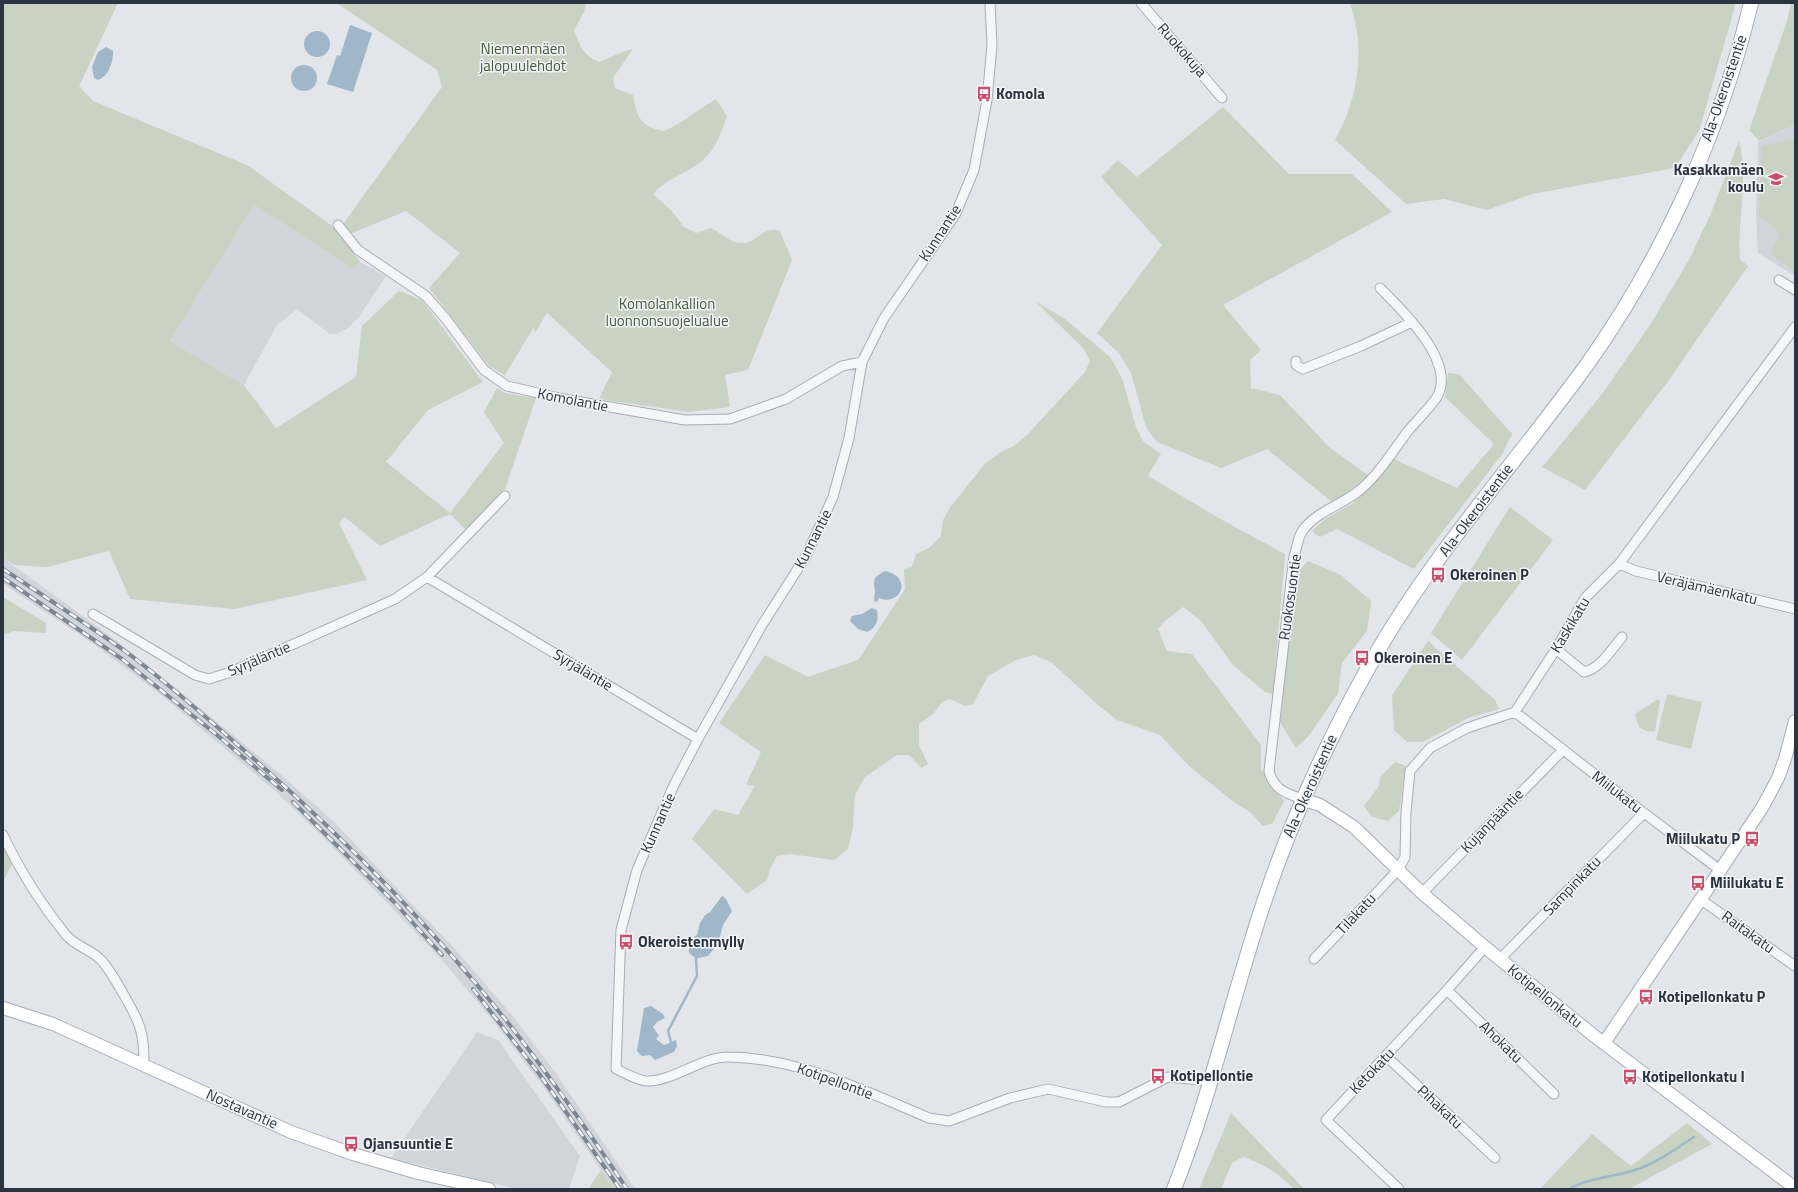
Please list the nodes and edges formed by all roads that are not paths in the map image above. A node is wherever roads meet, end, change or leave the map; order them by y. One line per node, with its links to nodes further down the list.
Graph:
1 (990, 3): 12 (street, Kunnantie)
2 (1141, 3): 4 (street, Ruokokuja)
3 (1750, 3): 24 (main road, Ala-Okeroistentie)
4 (1222, 98)
5 (338, 225): 12 (street, Komolantie)
6 (1779, 280): 8 (street)
7 (1380, 288): 9 (street, Ruokosuontie)
8 (1795, 290)
9 (1412, 322): 11 (street); 24 (street, Ruokosuontie)
10 (1795, 327): 14 (street, Kaskikatu)
11 (1296, 361)
12 (862, 362): 22 (street, Kunnantie)
13 (505, 496): 15 (street, Syrjäläntie)
14 (1619, 564): 16 (street, Veräjämäenkatu); 19 (street, Kaskikatu)
15 (427, 577): 17 (street, Syrjäläntie); 22 (street, Syrjäläntie)
16 (1795, 609)
17 (93, 614)
18 (1622, 637): 19 (street)
19 (1556, 649): 20 (street, Kaskikatu)
20 (1515, 712): 23 (street, Miilukatu); 27 (street)
21 (1795, 721): 28 (street)
22 (698, 739): 40 (street, Kunnantie)
23 (1563, 750): 25 (street, Miilukatu); 29 (street, Kujanpääntie)
24 (1302, 799): 27 (street, Kotipellonkatu); 41 (main road, Ala-Okeroistentie)
25 (1644, 813): 28 (street, Miilukatu); 33 (street, Sampinkatu)
26 (3, 835): 39 (street)
27 (1398, 870): 29 (street, Kotipellonkatu); 32 (street, Tilakatu)
28 (1720, 870): 30 (street)
29 (1422, 893): 31 (street, Kotipellonkatu)
30 (1700, 898): 34 (street, Raitakatu); 37 (street)
31 (1485, 948): 33 (street, Kotipellonkatu); 35 (street, Ketokatu)
32 (1314, 959)
33 (1500, 959): 37 (street, Kotipellonkatu)
34 (1795, 966)
35 (1447, 990): 38 (street, Ketokatu); 42 (street, Ahokatu)
36 (3, 1008): 39 (street, Nostavantie)
37 (1604, 1043): 44 (street, Kotipellonkatu)
38 (1386, 1056): 43 (street, Pihakatu); 47 (street, Ketokatu)
39 (144, 1065): 45 (street, Nostavantie)
40 (616, 1069): 41 (street, Kotipellontie)
41 (1211, 1080): 46 (main road, Ala-Okeroistentie)
42 (1554, 1094)
43 (1495, 1158)
44 (1795, 1188)
45 (490, 1189)
46 (1174, 1189)
47 (1399, 1189)

